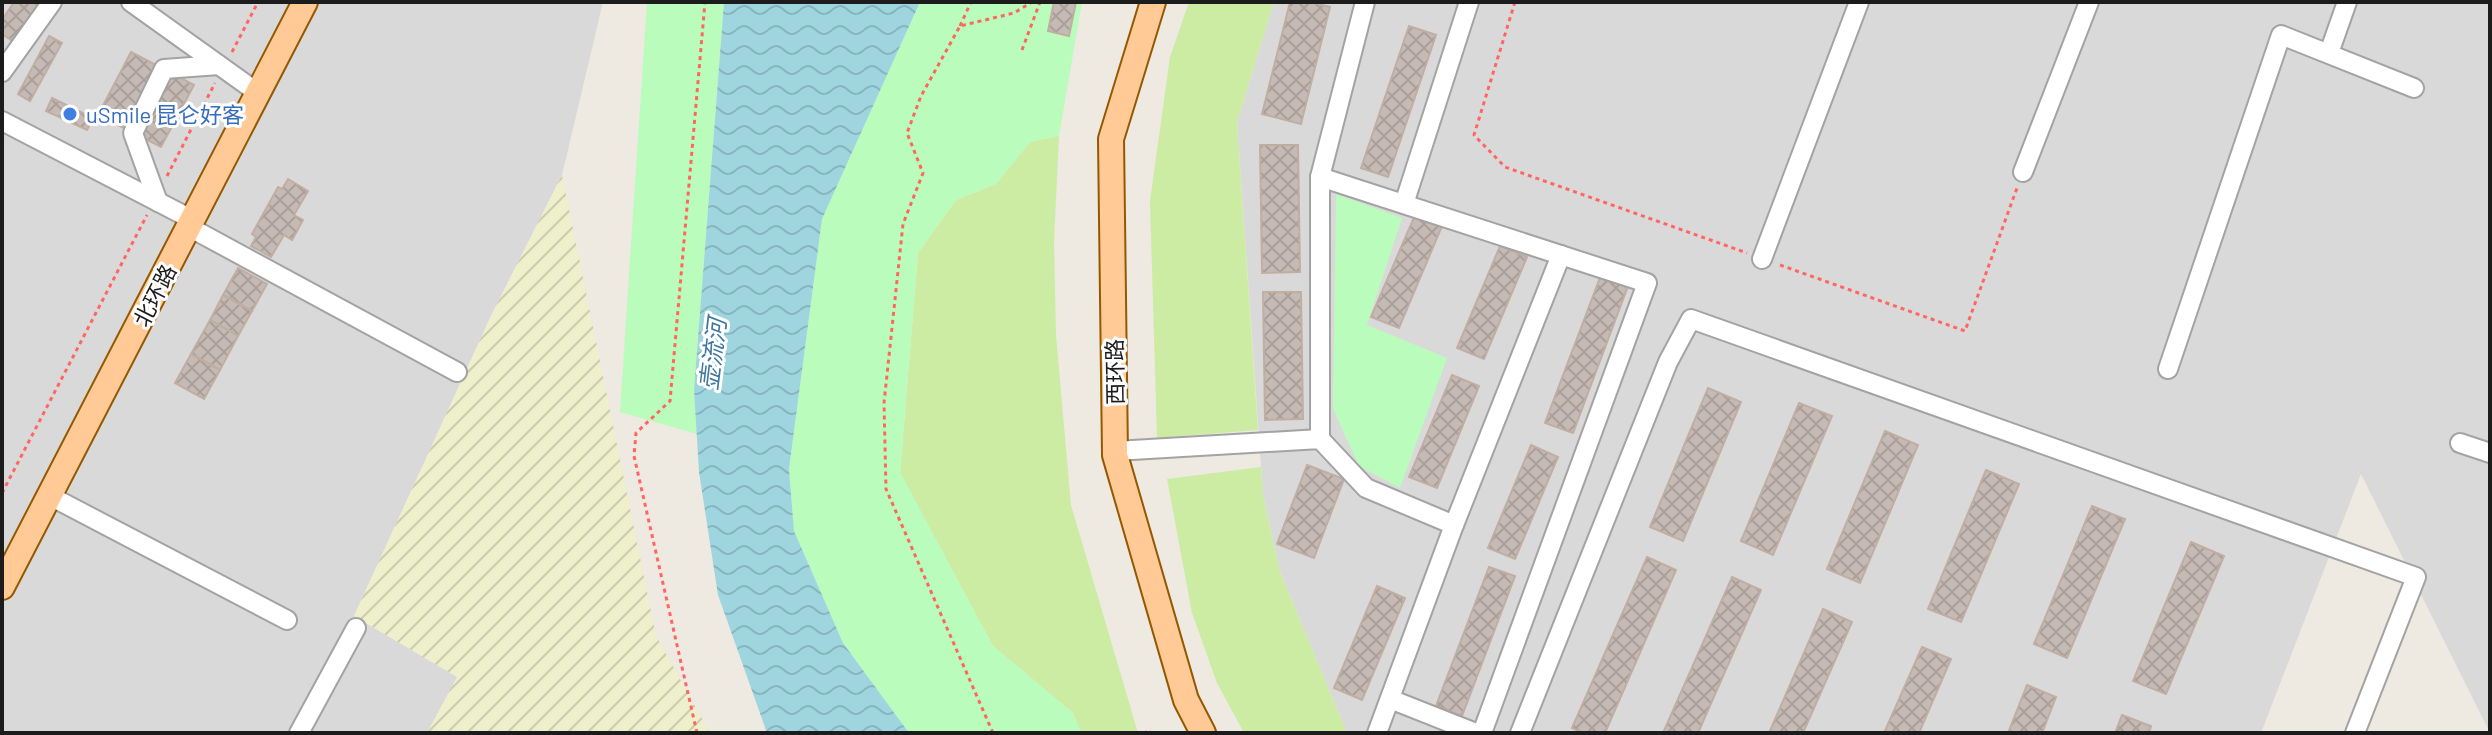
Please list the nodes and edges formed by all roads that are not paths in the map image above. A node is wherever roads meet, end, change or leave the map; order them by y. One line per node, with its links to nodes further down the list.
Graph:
1 (52, 2): 12 (street)
2 (131, 2): 11 (street)
3 (305, 2): 14 (main road, 北环路)
4 (1153, 2): 27 (main road, 西环路)
5 (1365, 2): 17 (street)
6 (1469, 2): 19 (street)
7 (1859, 2): 22 (street)
8 (2089, 2): 16 (street)
9 (2347, 2): 10 (street)
10 (2329, 53): 13 (street); 23 (street)
11 (221, 67): 14 (street); 18 (street)
12 (2, 72)
13 (2414, 88)
14 (258, 93): 20 (main road, 北环路)
15 (2, 121): 18 (street)
16 (2023, 172)
17 (1320, 177): 19 (street); 25 (street)
18 (156, 200): 20 (street)
19 (1404, 204): 21 (street)
20 (191, 224): 24 (street); 29 (main road, 北环路)
21 (1561, 255): 30 (street); 39 (street)
22 (1762, 259)
23 (2168, 369)
24 (457, 372)
25 (1320, 439): 27 (street); 30 (street)
26 (2460, 443): 28 (street)
27 (1115, 451): 36 (main road, 西环路)
28 (2490, 453)
29 (50, 496): 31 (main road, 北环路); 32 (street)
30 (1454, 525): 34 (street)
31 (2, 587)
32 (287, 620)
33 (356, 628): 35 (street)
34 (1390, 699): 37 (street); 38 (street)
35 (299, 733)
36 (1203, 733)
37 (1377, 733)
38 (1476, 733)
39 (1482, 733)
40 (1520, 733): 41 (street)
41 (2355, 733)

